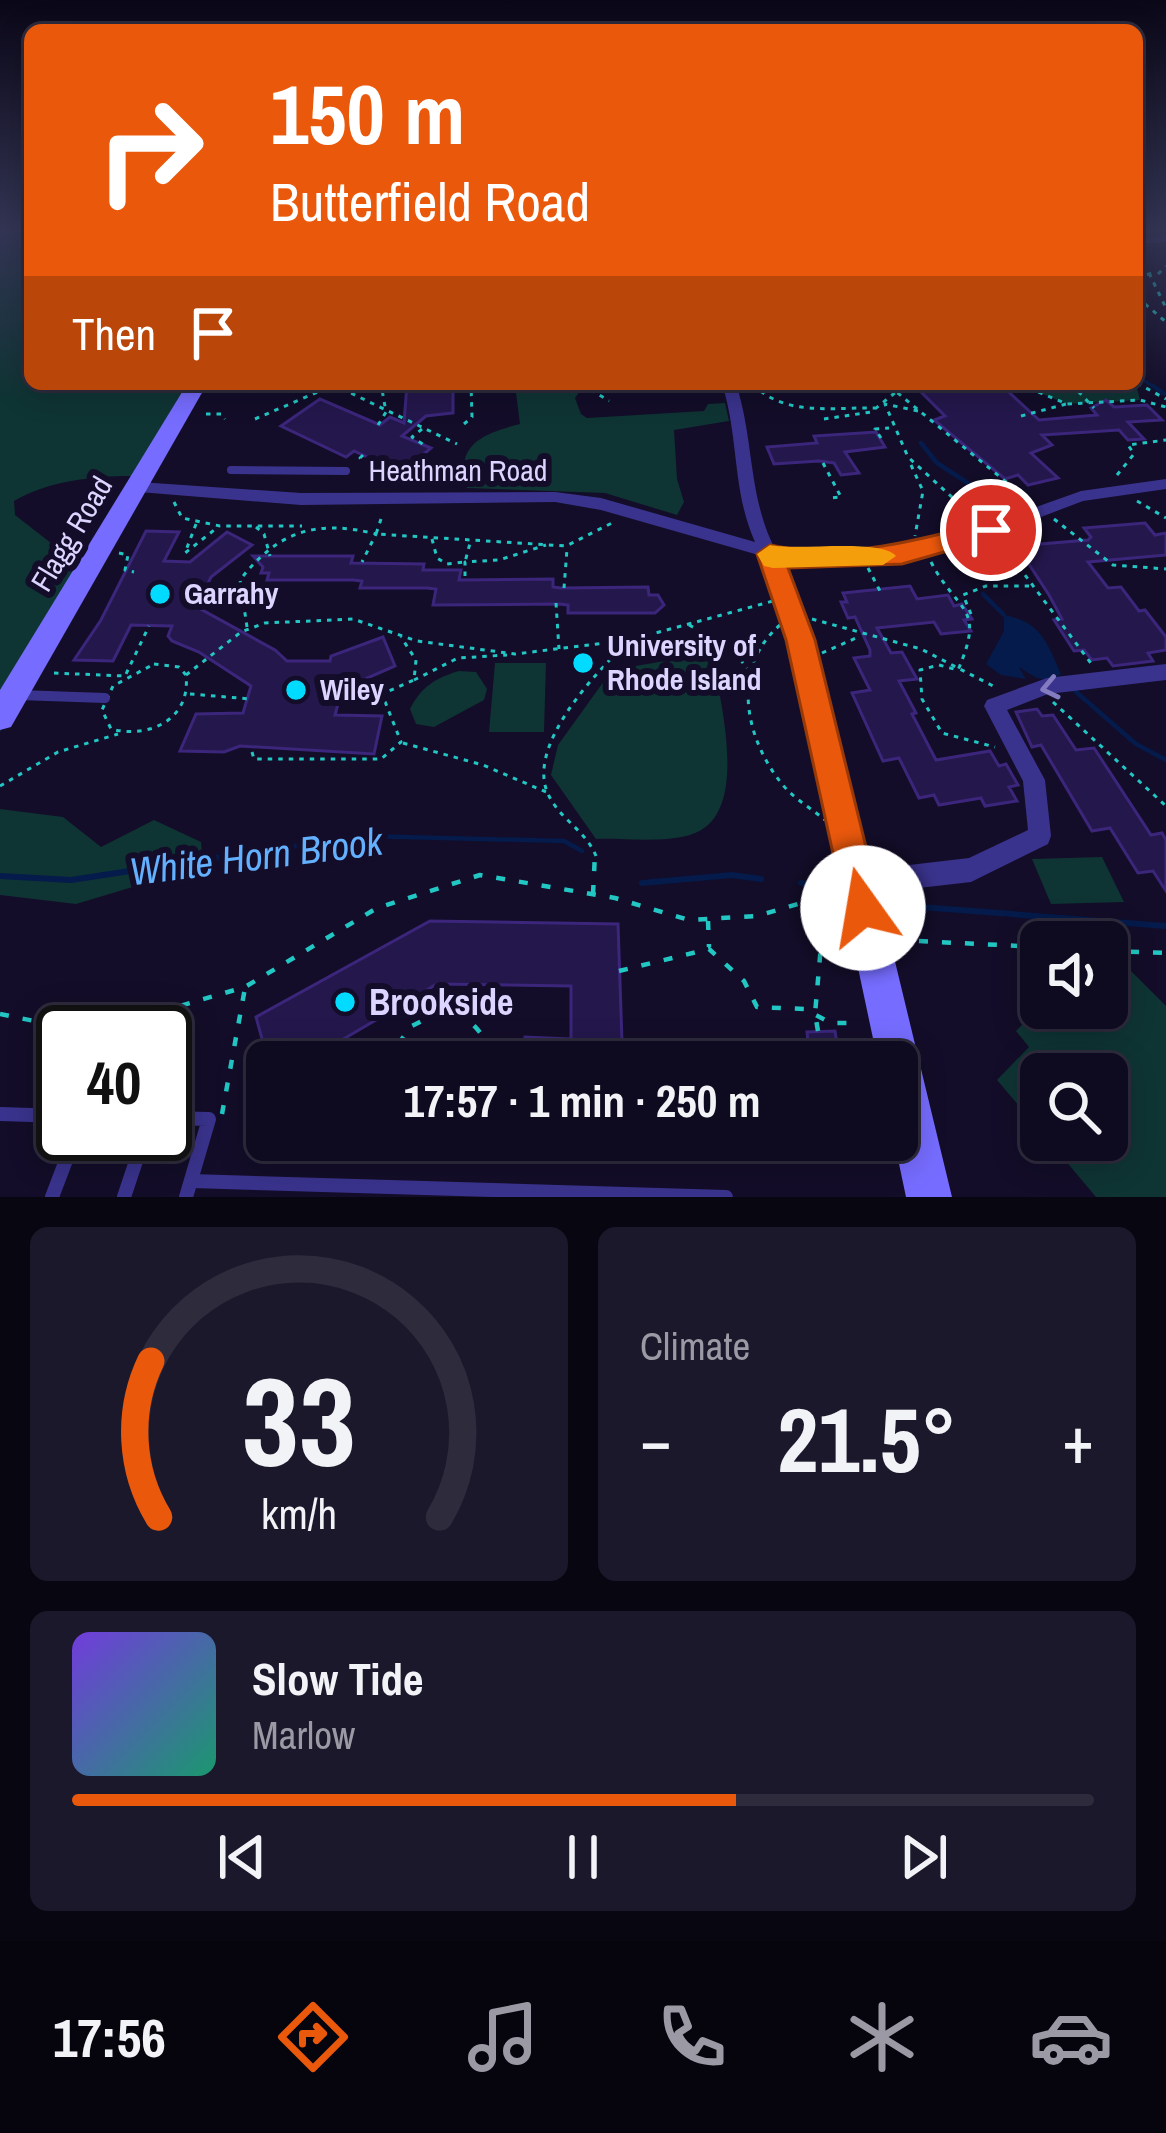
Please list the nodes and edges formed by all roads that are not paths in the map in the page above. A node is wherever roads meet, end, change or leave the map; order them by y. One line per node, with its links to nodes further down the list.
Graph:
1 (200, 390): 7 (street, Flagg Road)
2 (731, 390): 9 (street)
3 (231, 470): 5 (lane)
4 (346, 471): 5 (lane)
5 (282, 473): 8 (lane)
6 (1166, 484): 9 (street, Heathman Road)
7 (139, 487): 8 (street, Heathman Road); 12 (street, Flagg Road)
8 (269, 497): 9 (street, Heathman Road)
9 (770, 554): 13 (street)
10 (1166, 672): 13 (street, one-way to 13)
11 (105, 698): 12 (lane)
12 (7, 706)
13 (851, 901): 24 (street)
14 (36, 1117): 15 (lane)
15 (2, 1118)
16 (192, 1119): 19 (lane)
17 (66, 1161): 21 (lane)
18 (136, 1161): 22 (lane)
19 (188, 1189): 20 (lane)
20 (345, 1191): 23 (lane)
21 (52, 1197)
22 (124, 1197)
23 (726, 1197)
24 (929, 1197)

